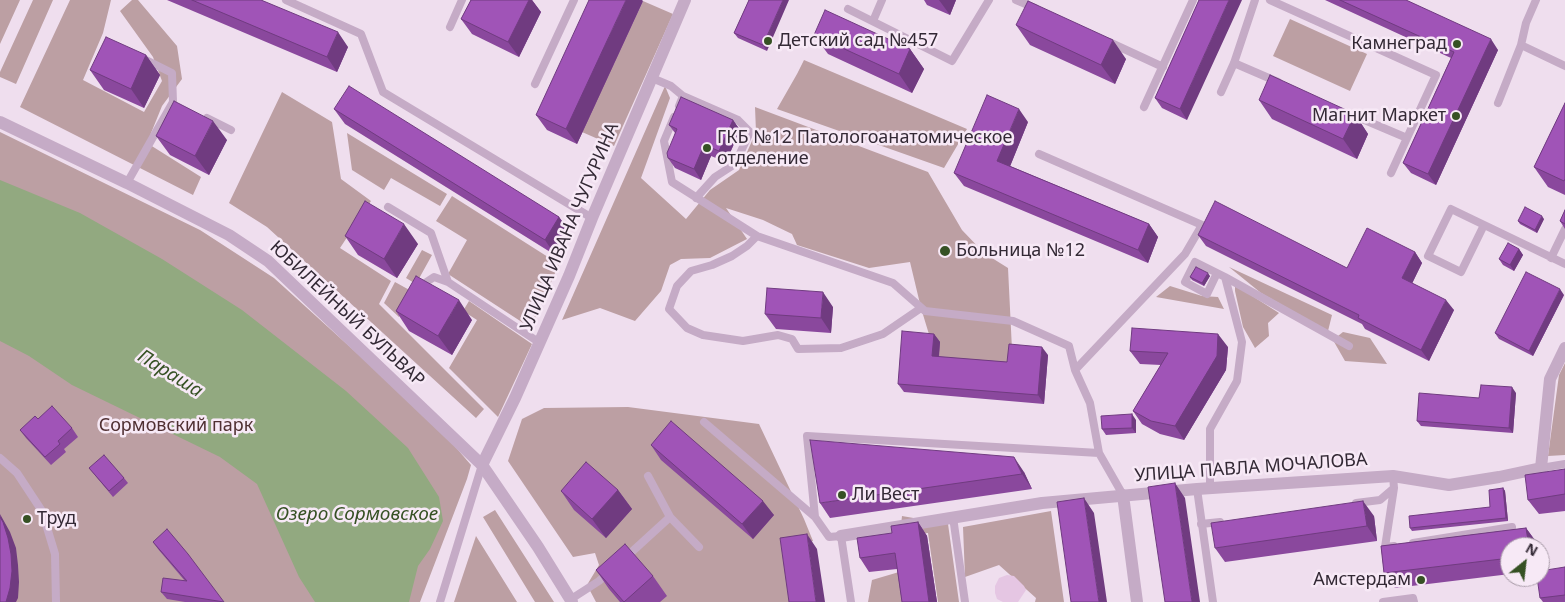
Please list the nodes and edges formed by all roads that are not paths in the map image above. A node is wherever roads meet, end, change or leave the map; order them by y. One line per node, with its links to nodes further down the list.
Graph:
1 (286, 0): 42 (lane)
2 (462, 0): 16 (lane)
3 (574, 0): 24 (lane)
4 (882, 0): 15 (lane)
5 (989, 0): 15 (lane)
6 (1016, 0): 12 (lane)
7 (1193, 0): 21 (lane)
8 (1255, 0): 20 (lane)
9 (1270, 0): 36 (lane)
10 (1536, 0): 18 (lane)
11 (682, 2): 23 (street, УЛИЦА ИВАНА ЧУГУРИНА)
12 (1028, 3): 14 (lane)
13 (848, 8): 15 (lane)
14 (1045, 13)
15 (873, 21)
16 (450, 27)
17 (1099, 38): 21 (lane)
18 (1520, 45): 22 (lane); 29 (lane)
19 (134, 54): 28 (lane)
20 (1234, 63): 25 (lane); 26 (lane)
21 (1162, 66): 31 (lane)
22 (1565, 66)
23 (652, 78): 27 (lane); 42 (street, УЛИЦА ИВАНА ЧУГУРИНА)
24 (535, 84)
25 (1290, 87)
26 (1221, 92)
27 (683, 96): 40 (lane); 40 (lane)
28 (173, 102): 30 (lane); 39 (lane)
29 (1498, 103)
30 (182, 106)
31 (1144, 107)
32 (1344, 111): 36 (lane)
33 (198, 114): 35 (lane)
34 (0, 122): 39 (street, ЮБИЛЕЙНЫЙ БУЛЬВАР)
35 (230, 130)
36 (1407, 138): 38 (lane)
37 (1039, 154): 56 (lane)
38 (1391, 173)
39 (126, 183): 61 (street, ЮБИЛЕЙНЫЙ БУЛЬВАР)
40 (696, 198): 45 (lane)
41 (388, 207): 50 (lane)
42 (592, 218): 53 (street, УЛИЦА ИВАНА ЧУГУРИНА)
43 (1484, 225): 43 (lane); 46 (lane)
44 (1565, 229): 46 (lane)
45 (757, 236): 52 (lane); 52 (lane)
46 (1551, 258): 47 (lane)
47 (1565, 264)
48 (1217, 272): 48 (lane); 49 (lane)
49 (1225, 278): 54 (lane); 65 (lane)
50 (448, 282): 51 (lane); 53 (lane)
51 (418, 294)
52 (921, 308): 56 (lane)
53 (540, 343): 61 (street, УЛИЦА ИВАНА ЧУГУРИНА)
54 (1349, 346)
55 (1565, 348): 62 (street)
56 (1075, 370): 58 (lane)
57 (704, 422): 70 (lane)
58 (1100, 454): 67 (lane); 70 (lane)
59 (0, 458): 80 (lane)
60 (1565, 464): 62 (lane)
61 (482, 465): 79 (street, ЮБИЛЕЙНЫЙ БУЛЬВАР); 81 (lane)
62 (1541, 468): 64 (street, УЛИЦА ПАВЛА МОЧАЛОВА)
63 (648, 476): 69 (lane)
64 (1394, 482): 65 (street, УЛИЦА ПАВЛА МОЧАЛОВА); 68 (lane); 74 (lane)
65 (1210, 488): 66 (street, УЛИЦА ПАВЛА МОЧАЛОВА)
66 (1196, 489): 67 (street, УЛИЦА ПАВЛА МОЧАЛОВА); 73 (lane)
67 (1123, 495): 71 (street, УЛИЦА ПАВЛА МОЧАЛОВА); 84 (street)
68 (1352, 504)
69 (670, 517): 76 (lane); 77 (lane)
70 (815, 517): 75 (lane)
71 (953, 517): 75 (street, УЛИЦА ПАВЛА МОЧАЛОВА); 83 (lane)
72 (1229, 520): 73 (lane)
73 (1201, 524): 85 (lane)
74 (1512, 527)
75 (840, 536): 82 (lane)
76 (699, 547)
77 (619, 563)
78 (612, 569): 79 (lane)
79 (572, 601)
80 (56, 602)
81 (440, 602)
82 (851, 602)
83 (965, 602)
84 (1137, 602)
85 (1213, 602)
86 (1383, 602): 87 (lane)
87 (1414, 602)

